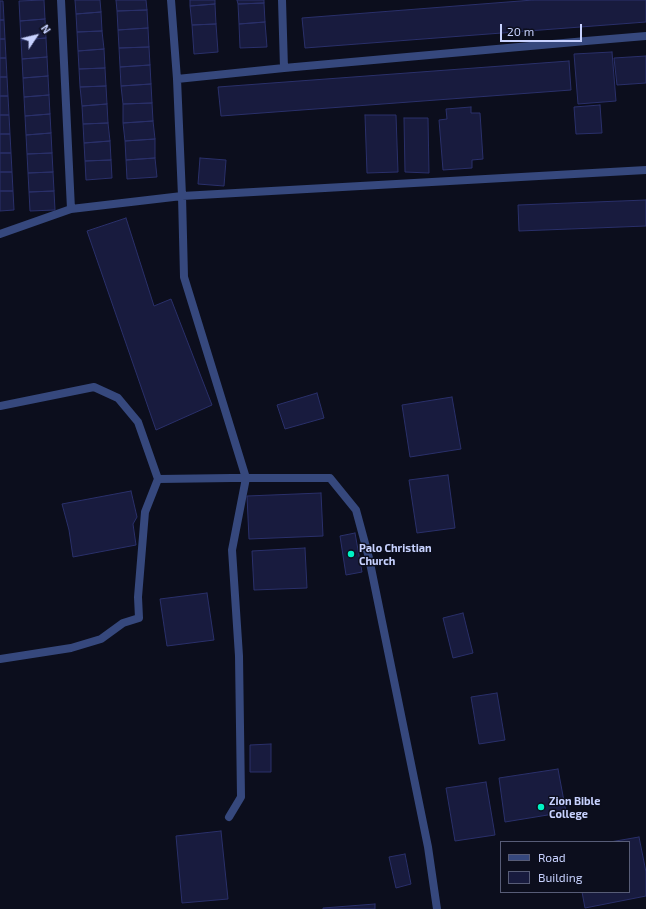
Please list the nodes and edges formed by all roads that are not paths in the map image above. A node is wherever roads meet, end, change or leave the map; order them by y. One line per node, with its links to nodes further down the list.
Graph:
1 (61, 0): 9 (street)
2 (171, 0): 6 (street)
3 (282, 0): 5 (street)
4 (646, 36): 5 (street)
5 (284, 68): 6 (street)
6 (177, 78): 8 (street)
7 (646, 170): 8 (street)
8 (182, 196): 9 (street); 12 (street)
9 (71, 209): 10 (street)
10 (0, 234)
11 (0, 406): 13 (street)
12 (246, 478): 13 (street); 15 (street); 16 (street)
13 (158, 479): 14 (street)
14 (0, 658)
15 (229, 817)
16 (437, 909)

